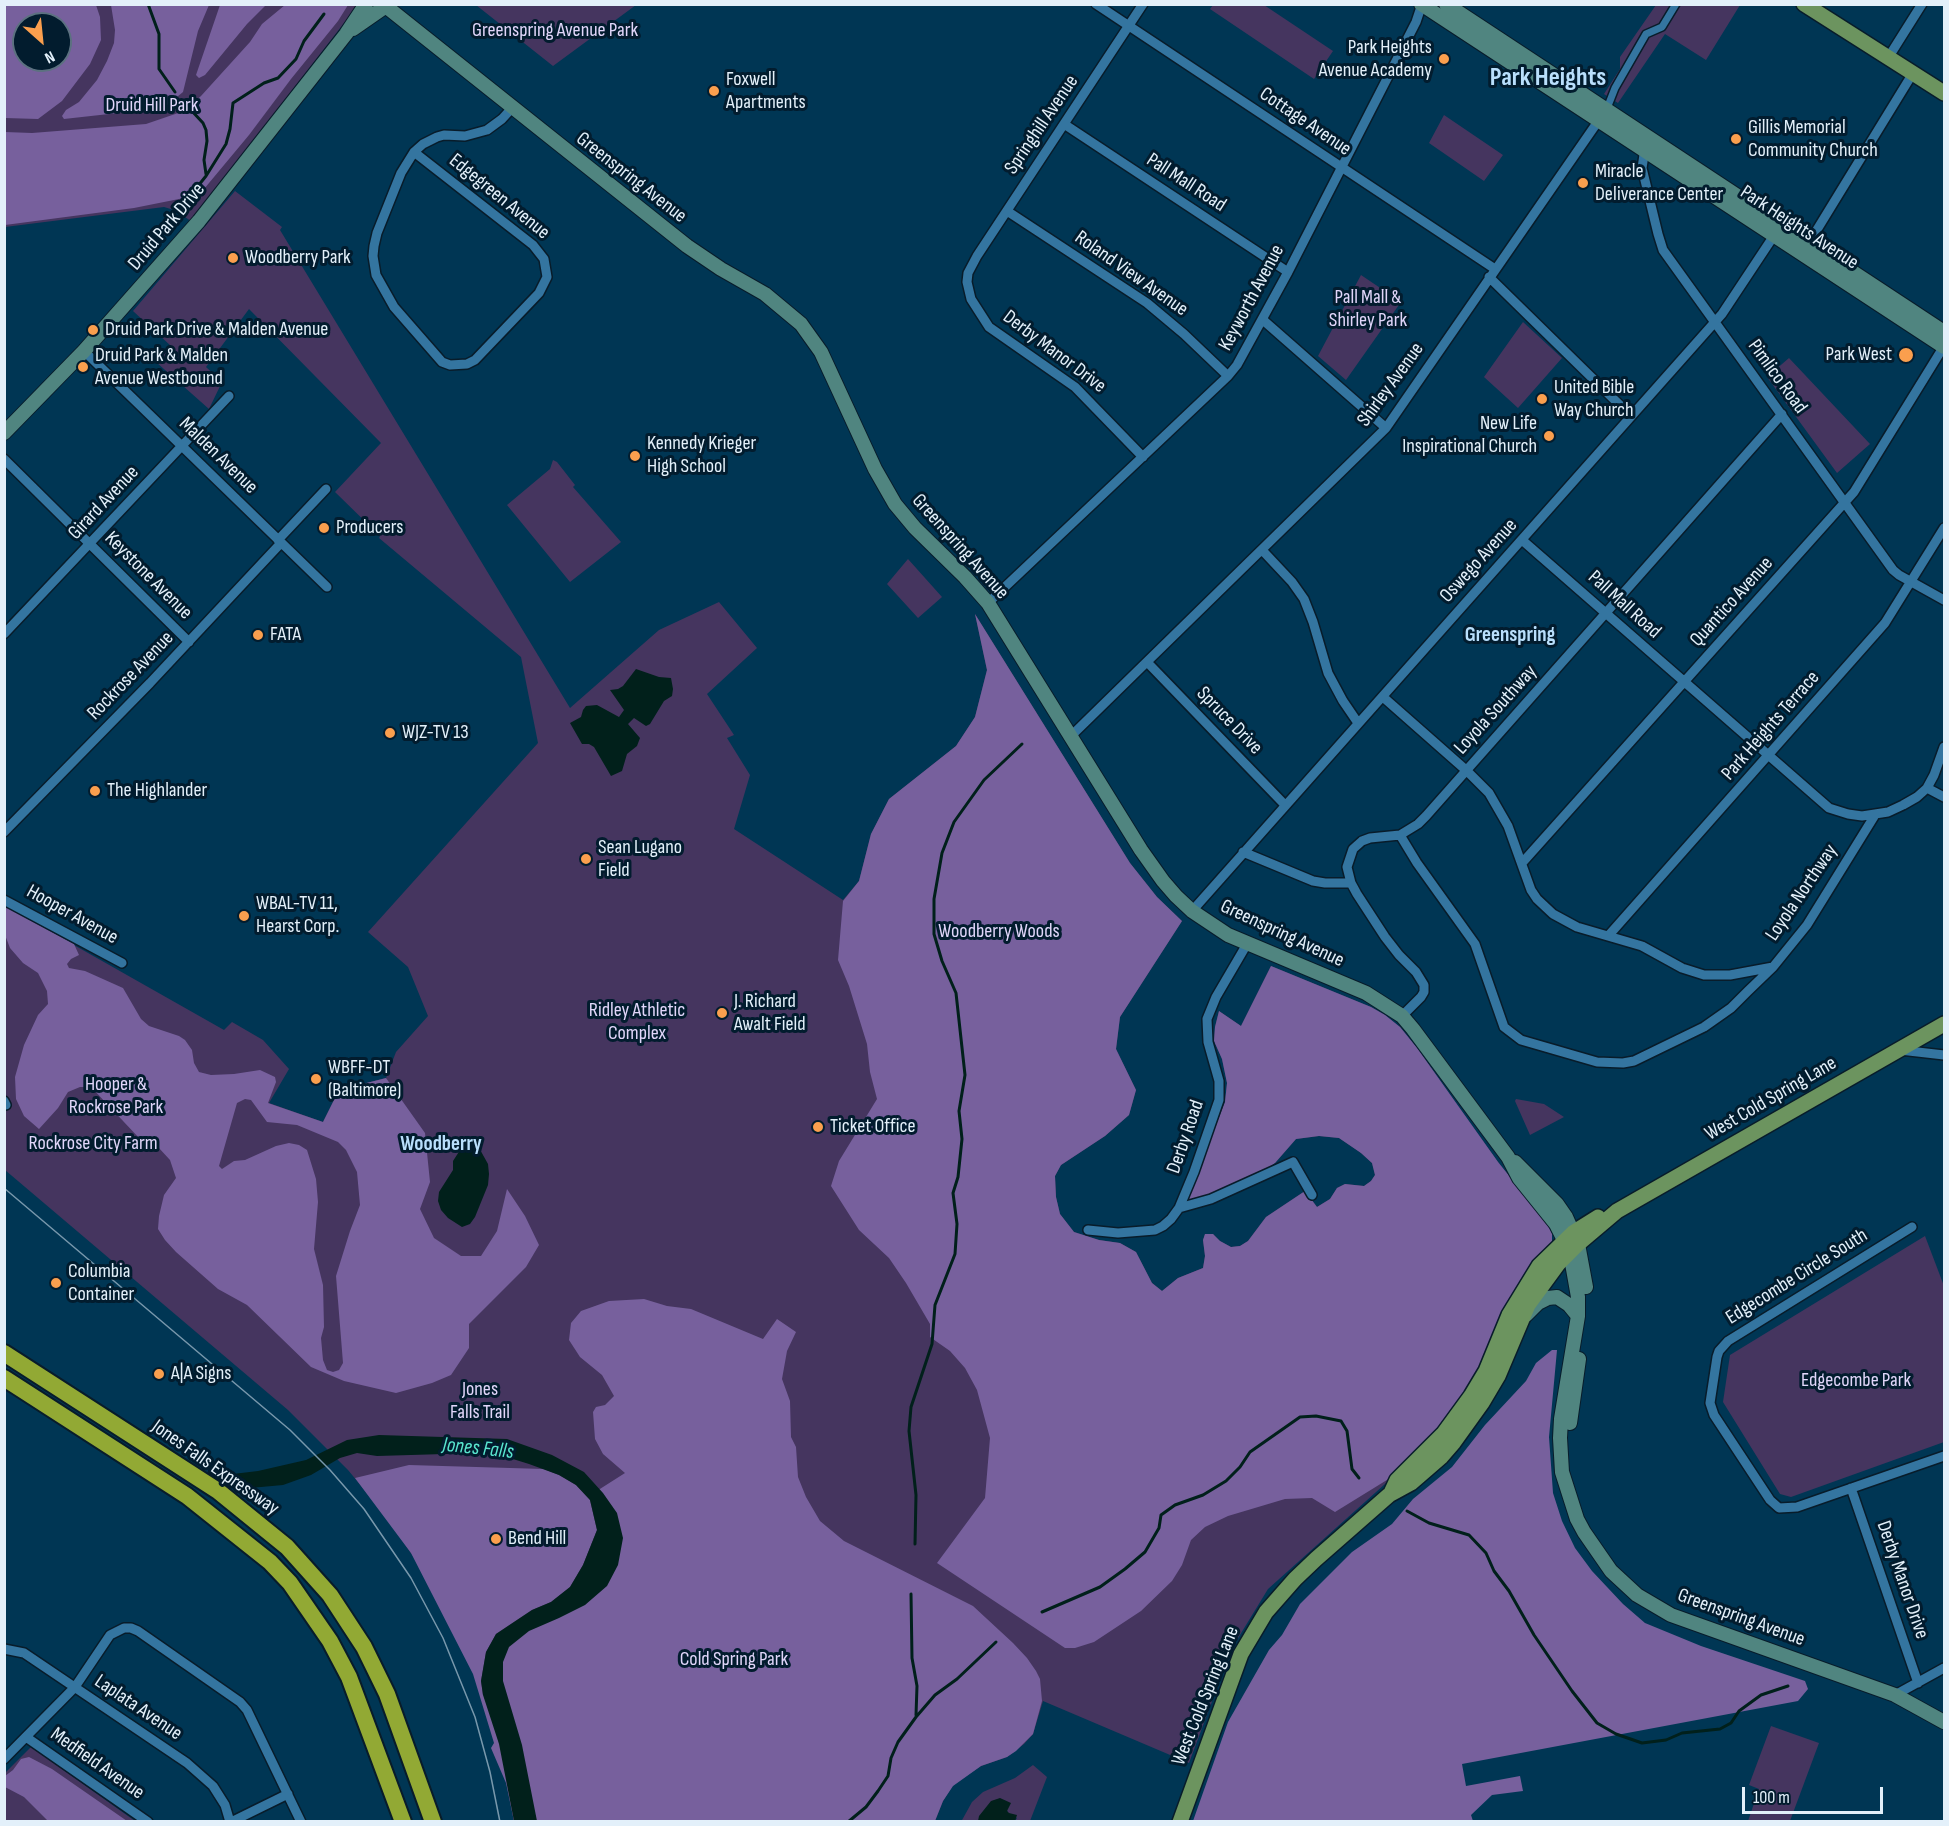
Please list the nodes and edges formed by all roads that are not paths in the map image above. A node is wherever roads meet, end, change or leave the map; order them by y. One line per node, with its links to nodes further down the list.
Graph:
1 (366, 4): 11 (main road, Druid Park Drive)
2 (1096, 4): 10 (street, Cottage Avenue)
3 (1143, 4): 10 (street, Springhill Avenue)
4 (1446, 4): 16 (main road, Park Heights Avenue)
5 (1676, 4): 16 (street, Shirley Avenue)
6 (1804, 4): 12 (main road)
7 (1922, 4): 12 (street)
8 (386, 5): 11 (main road, Druid Park Drive); 15 (main road, Greenspring Avenue)
9 (1422, 5): 16 (main road, Park Heights Avenue); 20 (street, Keyworth Avenue)
10 (1128, 26): 17 (street, Springhill Avenue); 20 (street, Cottage Avenue)
11 (346, 34): 32 (main road, Druid Park Drive)
12 (1888, 58): 13 (main road)
13 (1913, 73): 14 (main road); 23 (street)
14 (1944, 93)
15 (512, 108): 19 (street); 52 (main road, Greenspring Avenue)
16 (1602, 115): 18 (main road, Park Heights Avenue); 25 (street, Shirley Avenue)
17 (1064, 124): 21 (street, Springhill Avenue); 26 (street, Pall Mall Road)
18 (1647, 144): 22 (main road, Park Heights Avenue); 29 (street, Pimlico Road)
19 (414, 152): 19 (street, Edgegreen Avenue)
20 (1341, 167): 25 (street, Cottage Avenue); 26 (street, Keyworth Avenue)
21 (1007, 211): 24 (street, Springhill Avenue); 33 (street, Roland View Avenue)
22 (1777, 230): 23 (main road, Park Heights Avenue); 29 (street, Oswego Avenue)
23 (1805, 248): 30 (main road, Park Heights Avenue); 31 (main road, Park Heights Avenue)
24 (971, 265): 40 (street, Derby Manor Drive)
25 (1495, 269): 27 (street, Shirley Avenue)
26 (1288, 272): 28 (street, Keyworth Avenue)
27 (1489, 277): 36 (street); 37 (street, Shirley Avenue)
28 (1263, 320): 33 (street, Keyworth Avenue); 37 (street)
29 (1714, 322): 35 (street, Pimlico Road); 36 (street, Oswego Avenue)
30 (1944, 332)
31 (1944, 346): 43 (street, Quantico Avenue)
32 (84, 351): 38 (main road, Druid Park Drive); 39 (street, Malden Avenue)
33 (1228, 376): 40 (street, Keyworth Avenue)
34 (229, 396): 39 (street, Girard Avenue)
35 (1782, 414): 43 (street, Pimlico Road); 53 (street, Loyola Southway)
36 (1631, 416): 45 (street, Oswego Avenue)
37 (1386, 428): 48 (street, Shirley Avenue)
38 (4, 433)
39 (182, 446): 46 (street, Malden Avenue); 47 (street, Girard Avenue)
40 (1143, 457): 52 (street, Keyworth Avenue)
41 (4, 459): 47 (street, Keystone Avenue)
42 (326, 489): 46 (street, Rockrose Avenue)
43 (1845, 502): 49 (street, Pimlico Road); 57 (street, Quantico Avenue)
44 (1944, 528): 49 (street, Park Heights Terrace)
45 (1522, 540): 53 (street, Pall Mall Road); 58 (street, Oswego Avenue)
46 (279, 542): 50 (street, Malden Avenue); 55 (street, Rockrose Avenue)
47 (89, 544): 54 (street, Girard Avenue); 55 (street, Keystone Avenue)
48 (1262, 550): 56 (street, Shirley Avenue); 59 (street)
49 (1912, 582): 51 (street, Pimlico Road); 62 (street, Park Heights Terrace)
50 (327, 587)
51 (1944, 600)
52 (988, 603): 60 (main road, Greenspring Avenue)
53 (1606, 613): 57 (street, Pall Mall Road); 63 (street, Loyola Southway)
54 (4, 634)
55 (189, 642): 68 (street, Rockrose Avenue)
56 (1147, 662): 60 (street, Shirley Avenue); 66 (street, Spruce Drive)
57 (1683, 683): 62 (street, Pall Mall Road); 71 (street, Quantico Avenue)
58 (1383, 697): 59 (street, Oswego Avenue); 63 (street)
59 (1358, 723): 66 (street, Oswego Avenue)
60 (1070, 737): 74 (main road, Greenspring Avenue)
61 (1944, 747): 64 (street)
62 (1768, 757): 67 (street, Pall Mall Road); 75 (street, Park Heights Terrace)
63 (1467, 771): 69 (street, Loyola Southway); 71 (street)
64 (1927, 788): 65 (street); 67 (street)
65 (1944, 797)
66 (1286, 805): 70 (street, Oswego Avenue)
67 (1875, 815): 78 (street, Loyola Northway)
68 (4, 832)
69 (1400, 835): 72 (street); 78 (street, Loyola Northway)
70 (1243, 852): 72 (street); 74 (street, Oswego Avenue)
71 (1522, 864): 75 (street)
72 (1351, 883): 79 (street)
73 (4, 900): 77 (street, Hooper Avenue)
74 (1192, 911): 76 (main road, Greenspring Avenue)
75 (1609, 935): 78 (street)
76 (1247, 944): 79 (main road, Greenspring Avenue); 84 (street, Derby Road)
77 (122, 963)
78 (1773, 967)
79 (1402, 1016): 87 (main road, Greenspring Avenue)
80 (1944, 1024): 81 (main road, West Cold Spring Lane)
81 (1900, 1050): 82 (street); 87 (main road, West Cold Spring Lane)
82 (1944, 1055)
83 (1312, 1195): 84 (street)
84 (1179, 1208): 86 (street)
85 (1912, 1227): 93 (street, Edgecombe Circle South)
86 (1088, 1230)
87 (1572, 1242): 88 (main road, Greenspring Avenue); 89 (main road, West Cold Spring Lane); 94 (main road, West Cold Spring Lane); 95 (main road, Greenspring Avenue)
88 (1578, 1316): 89 (main road); 95 (main road, Greenspring Avenue)
89 (1521, 1321): 94 (main road, West Cold Spring Lane)
90 (4, 1353): 109 (highway, Jones Falls Expressway)
91 (4, 1378): 108 (highway, Jones Falls Expressway)
92 (1944, 1456): 93 (street)
93 (1851, 1488): 98 (street, Derby Manor Drive)
94 (1389, 1495): 110 (main road, West Cold Spring Lane)
95 (1570, 1497): 100 (main road, Greenspring Avenue)
96 (4, 1649): 99 (street, Laplata Avenue)
97 (1944, 1668): 98 (street)
98 (1918, 1683): 100 (street)
99 (75, 1687): 102 (street); 104 (street); 106 (street, Laplata Avenue)
100 (1895, 1695): 101 (main road, Greenspring Avenue)
101 (1944, 1722)
102 (26, 1737): 103 (street); 105 (street, Medfield Avenue)
103 (4, 1759)
104 (288, 1794): 106 (street); 107 (street)
105 (148, 1821)
106 (230, 1821)
107 (301, 1821)
108 (403, 1821)
109 (434, 1821)
110 (1180, 1821)

